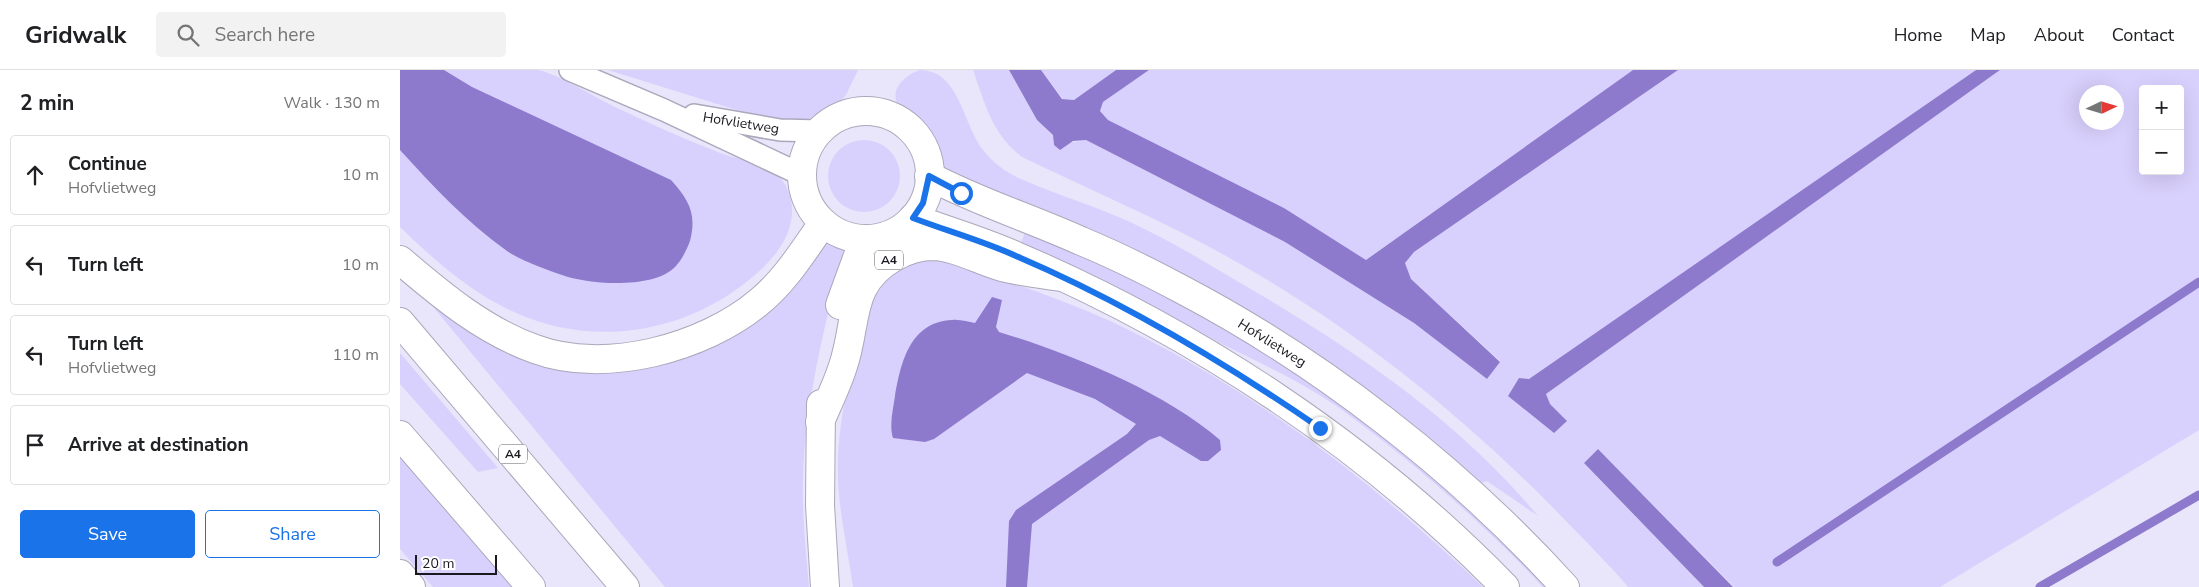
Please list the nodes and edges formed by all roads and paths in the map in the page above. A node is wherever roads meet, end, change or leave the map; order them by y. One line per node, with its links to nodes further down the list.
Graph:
1 (570, 70): 2 (street, Hofvlietweg)
2 (664, 110): 3 (street, Hofvlietweg); 4 (street, Hofvlietweg)
3 (819, 132): 4 (main road); 5 (main road)
4 (802, 175): 7 (main road)
5 (929, 176): 6 (main road); 20 (main road, Hofvlietweg)
6 (913, 218): 8 (main road); 10 (main road)
7 (823, 223): 8 (main road); 9 (main road)
8 (864, 239): 12 (main road, A4)
9 (400, 260)
10 (1062, 277): 12 (main road, A4); 19 (main road)
11 (400, 322): 17 (main road, A4)
12 (820, 422): 18 (main road, A4)
13 (400, 435): 16 (main road)
14 (400, 574): 15 (main road)
15 (411, 587)
16 (531, 587)
17 (625, 587)
18 (825, 587)
19 (1505, 587)
20 (1565, 587)

